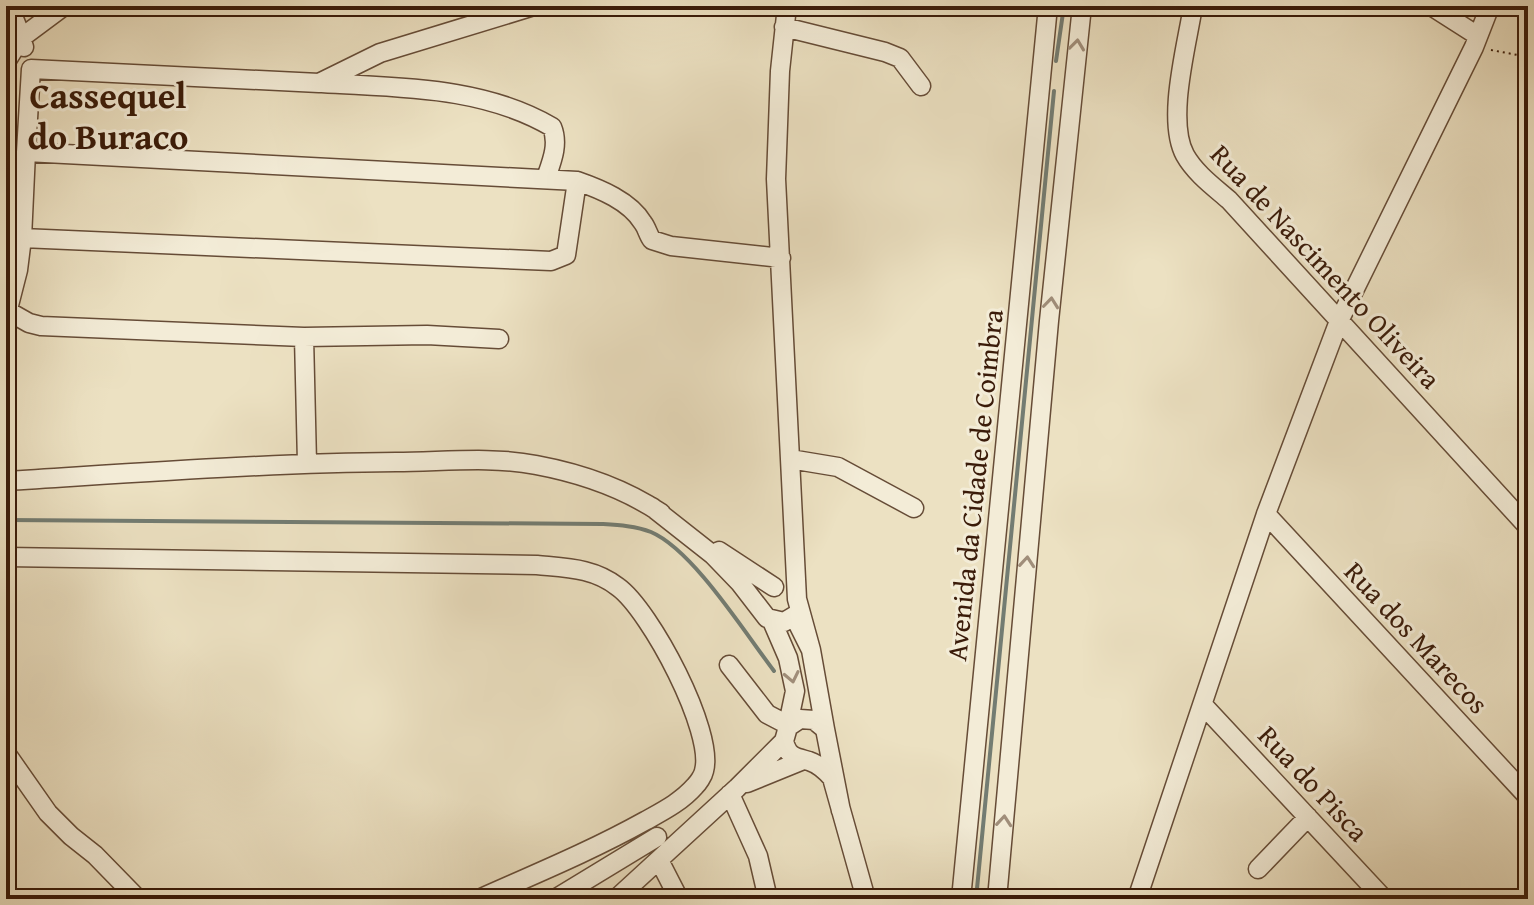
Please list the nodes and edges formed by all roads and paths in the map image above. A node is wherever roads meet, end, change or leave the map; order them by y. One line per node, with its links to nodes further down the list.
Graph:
1 (9, 6): 11 (street)
2 (64, 6): 11 (street)
3 (534, 6): 18 (street)
4 (787, 6): 10 (street)
5 (1048, 6): 16 (street, Avenida da Cidade de Coimbra)
6 (1082, 6): 17 (street, Avenida da Cidade de Coimbra, one-way to 6)
7 (1193, 6): 26 (street, Rua de Nascimento Oliveira)
8 (1431, 6): 12 (street)
9 (1490, 6): 12 (street)
10 (784, 27): 19 (street); 24 (street)
11 (15, 29): 14 (street); 15 (street)
12 (1476, 41): 13 (path); 26 (street)
13 (1528, 57)
14 (6, 62)
15 (31, 69): 18 (street); 20 (street)
16 (1041, 77): 17 (street); 60 (street, Avenida da Cidade de Coimbra)
17 (1073, 78): 61 (street, Avenida da Cidade de Coimbra, one-way to 17)
18 (319, 83): 21 (street)
19 (921, 86)
20 (26, 152): 21 (street); 23 (street)
21 (546, 178): 22 (street)
22 (577, 181): 23 (street); 24 (street)
23 (22, 238): 25 (street)
24 (781, 258): 29 (street)
25 (7, 313): 27 (street)
26 (1339, 321): 34 (street); 35 (street, Rua de Nascimento Oliveira)
27 (304, 337): 28 (street); 30 (street)
28 (499, 339)
29 (790, 459): 33 (street); 37 (street)
30 (307, 463): 31 (street); 32 (street)
31 (6, 481)
32 (652, 507): 37 (street); 38 (street)
33 (914, 508)
34 (1266, 514): 41 (street); 47 (street, Rua dos Marecos)
35 (1528, 527)
36 (6, 557): 54 (street)
37 (785, 591): 38 (street); 39 (street)
38 (768, 618): 39 (street); 43 (street, one-way to 43)
39 (811, 650): 42 (street)
40 (729, 665): 43 (street)
41 (1203, 705): 49 (street, Rua do Pisca); 62 (street)
42 (826, 732): 43 (street); 45 (street); 48 (street)
43 (786, 733): 45 (street); 46 (street)
44 (6, 753): 53 (street)
45 (805, 761): 46 (street); 48 (street)
46 (734, 791): 51 (street); 58 (street)
47 (1528, 797)
48 (841, 811): 59 (street)
49 (1308, 817): 52 (street); 63 (street, Rua do Pisca)
50 (657, 837): 55 (street)
51 (659, 860): 56 (street); 57 (street)
52 (1258, 869)
53 (138, 899)
54 (479, 899)
55 (555, 899)
56 (616, 899)
57 (679, 899)
58 (768, 899)
59 (866, 899)
60 (961, 899)
61 (997, 899)
62 (1137, 899)
63 (1384, 899)

